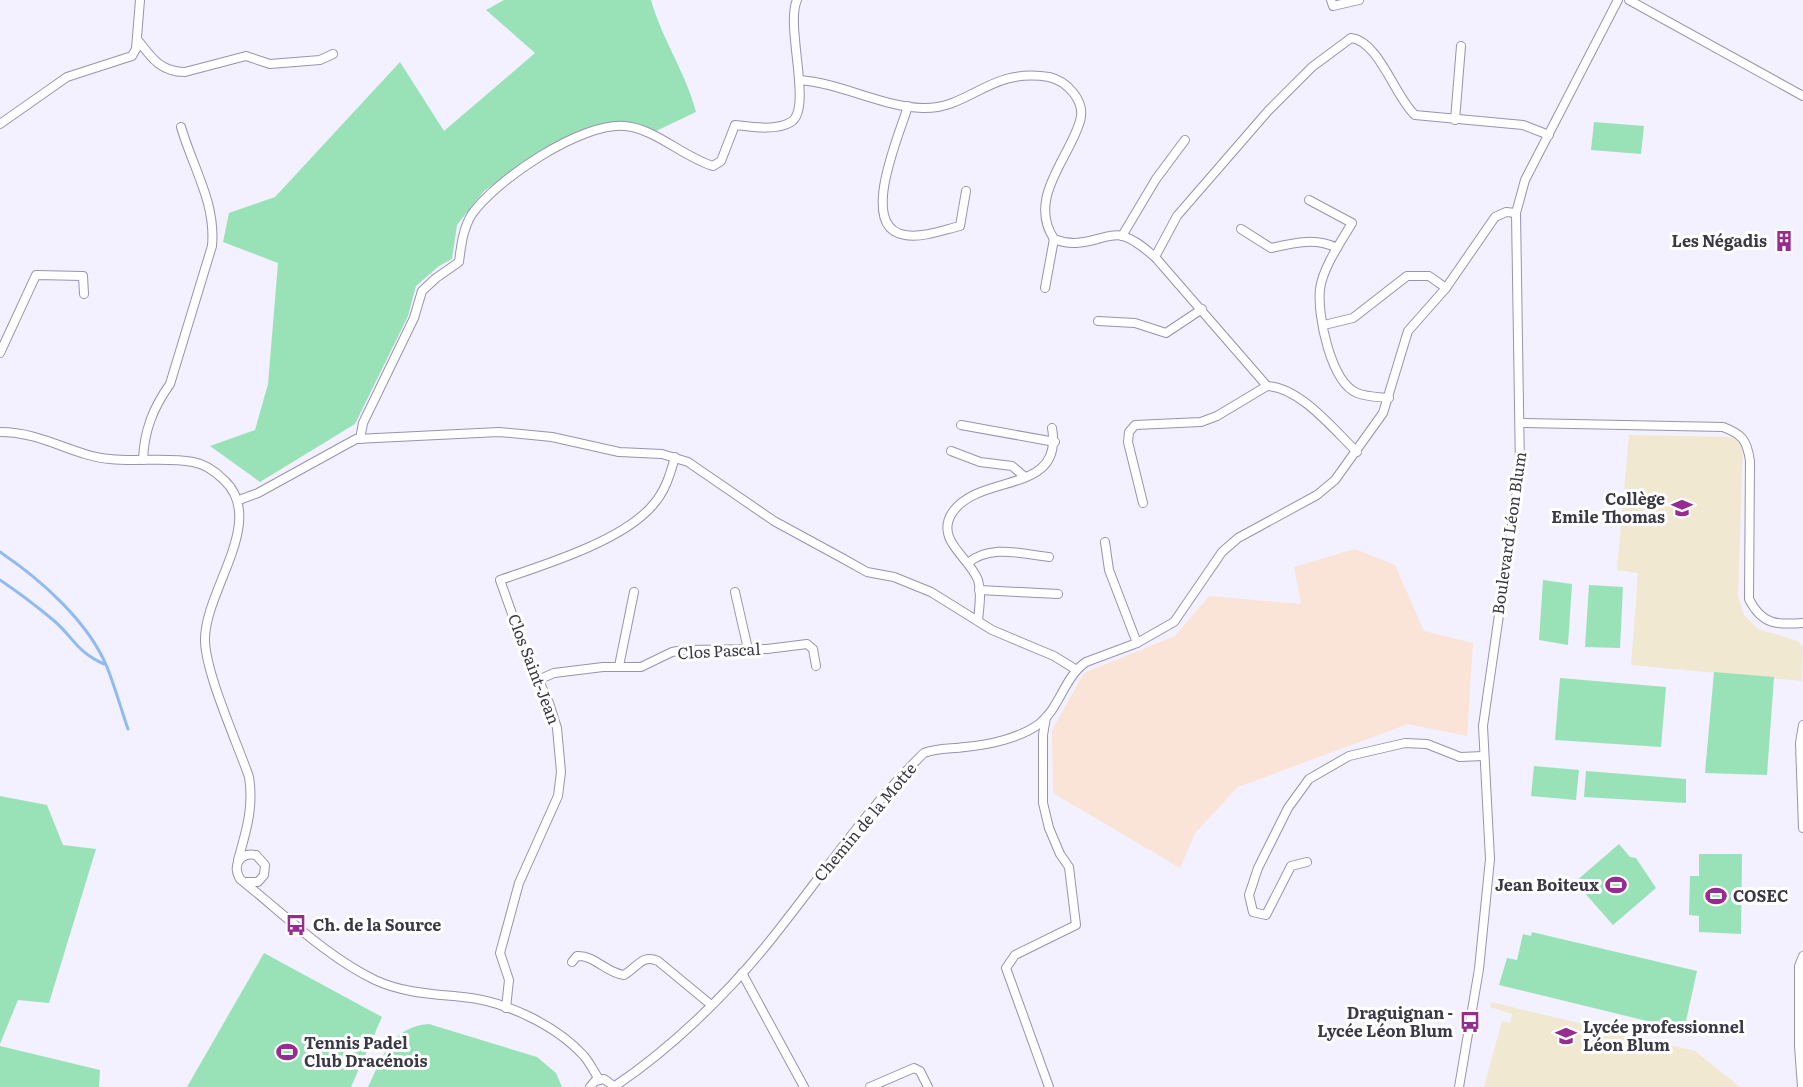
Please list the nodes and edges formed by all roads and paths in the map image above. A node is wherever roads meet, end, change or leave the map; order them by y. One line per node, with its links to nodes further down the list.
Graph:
1 (140, 0): 7 (street)
2 (796, 0): 10 (street)
3 (1331, 0): 4 (street)
4 (1359, 0)
5 (1618, 0): 16 (street, Boulevard Léon Blum)
6 (1629, 0): 11 (street)
7 (137, 39): 9 (street); 14 (street)
8 (1461, 46): 13 (street)
9 (333, 54)
10 (799, 80): 12 (street); 39 (street)
11 (1803, 96)
12 (908, 106): 18 (street); 23 (street)
13 (1455, 120): 16 (street); 25 (street)
14 (0, 124)
15 (181, 127): 44 (street)
16 (1549, 135): 20 (street, Boulevard Léon Blum)
17 (1185, 140): 22 (street)
18 (966, 191)
19 (1309, 200): 24 (street)
20 (1516, 213): 27 (street); 35 (street, Boulevard Léon Blum)
21 (1241, 229): 24 (street)
22 (1122, 236): 23 (street); 25 (street)
23 (1054, 239): 26 (street)
24 (1337, 249): 31 (street)
25 (1155, 257): 29 (street)
26 (1045, 288)
27 (1446, 288): 31 (street); 34 (street)
28 (84, 294): 32 (street)
29 (1202, 309): 30 (street); 33 (street)
30 (1098, 321)
31 (1324, 325): 34 (street)
32 (0, 353)
33 (1267, 386): 42 (street); 47 (street)
34 (1389, 398): 42 (street)
35 (1521, 423): 56 (street); 65 (street, Boulevard Léon Blum)
36 (961, 425): 40 (street)
37 (1052, 428): 40 (street)
38 (0, 432): 44 (street)
39 (360, 439): 43 (street); 46 (street)
40 (1055, 442): 45 (street)
41 (951, 451): 45 (street)
42 (1357, 452): 57 (street)
43 (675, 457): 55 (street); 62 (street, Clos Saint-Jean)
44 (143, 460): 46 (street)
45 (1025, 477): 50 (street)
46 (238, 500): 68 (street)
47 (1143, 503)
48 (1105, 542): 57 (street)
49 (1049, 557): 50 (street)
50 (968, 563): 51 (street)
51 (979, 590): 54 (street); 55 (street)
52 (634, 592): 59 (street)
53 (735, 592): 58 (street)
54 (1058, 594)
55 (978, 621): 61 (street)
56 (1803, 623)
57 (1137, 643): 61 (street)
58 (748, 649): 59 (street, Clos Pascal); 60 (street, Clos Pascal)
59 (619, 666): 62 (street, Clos Pascal)
60 (816, 666)
61 (1075, 669): 63 (street, Chemin de la Motte)
62 (538, 680): 79 (street, Clos Saint-Jean)
63 (1046, 717): 77 (street, Chemin de la Motte); 86 (street)
64 (1803, 725): 66 (street)
65 (1483, 756): 71 (street); 87 (street, Boulevard Léon Blum)
66 (1802, 771): 67 (street)
67 (1803, 828)
68 (245, 834): 69 (street); 70 (street)
69 (256, 855): 70 (street); 72 (street)
70 (238, 860): 73 (street)
71 (1307, 862)
72 (263, 876): 73 (street); 74 (street)
73 (244, 882): 74 (street)
74 (272, 903): 79 (street)
75 (1803, 956): 88 (street)
76 (572, 962): 78 (street)
77 (742, 974): 78 (street, Chemin de la Motte); 83 (street)
78 (710, 1004): 81 (street, Chemin de la Motte)
79 (506, 1008): 80 (street)
80 (599, 1079): 81 (street); 82 (street)
81 (615, 1086)
82 (590, 1087)
83 (804, 1087)
84 (870, 1087): 85 (street)
85 (928, 1087)
86 (1049, 1087)
87 (1459, 1087)
88 (1802, 1087)

